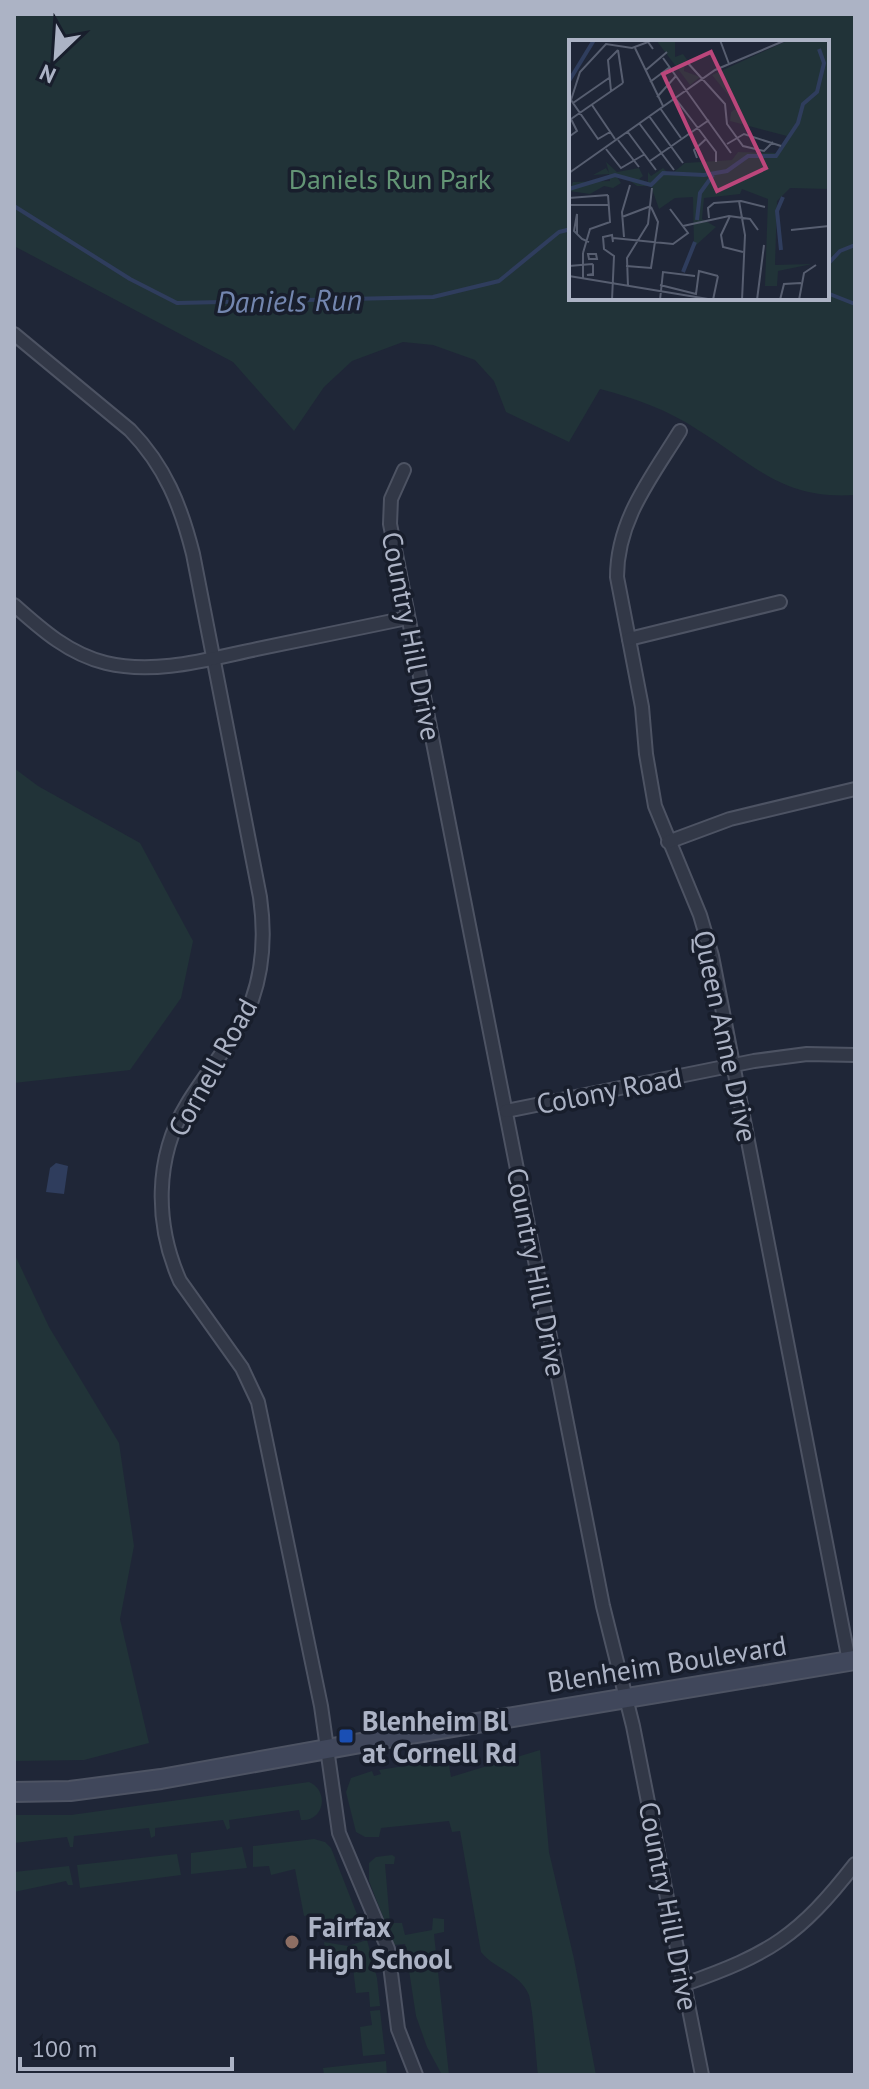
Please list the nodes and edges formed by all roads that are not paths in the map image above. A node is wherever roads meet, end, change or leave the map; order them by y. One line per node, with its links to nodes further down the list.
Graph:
1 (14, 334): 8 (street, Cornell Road)
2 (680, 431): 7 (street, Queen Anne Drive)
3 (404, 470): 6 (street, Country Hill Drive)
4 (780, 602): 7 (street)
5 (14, 605): 8 (street)
6 (407, 618): 8 (street); 13 (street, Country Hill Drive)
7 (629, 639): 10 (street, Queen Anne Drive)
8 (214, 657): 16 (street, Cornell Road)
9 (855, 789): 10 (street)
10 (668, 842): 12 (street, Queen Anne Drive)
11 (855, 1055): 12 (street, Colony Road)
12 (733, 1066): 13 (street, Colony Road); 14 (street, Queen Anne Drive)
13 (506, 1111): 15 (street, Country Hill Drive)
14 (852, 1660): 15 (main road, Blenheim Boulevard)
15 (626, 1699): 16 (main road, Blenheim Boulevard); 19 (street, Country Hill Drive)
16 (327, 1749): 17 (main road, Blenheim Boulevard); 20 (street, Cornell Road)
17 (14, 1792)
18 (855, 1864): 19 (street)
19 (685, 1984): 21 (street, Country Hill Drive)
20 (416, 2075)
21 (702, 2075)

